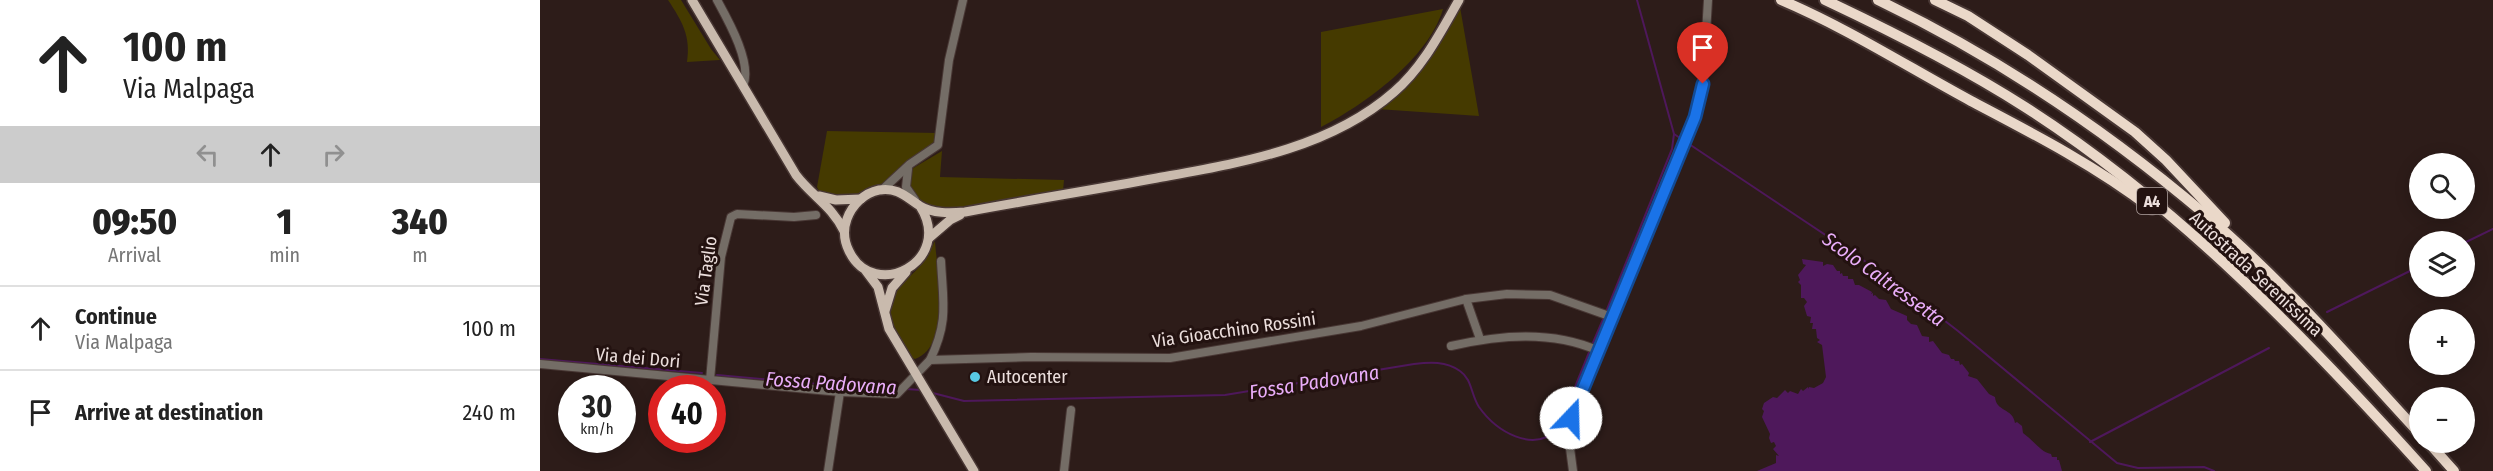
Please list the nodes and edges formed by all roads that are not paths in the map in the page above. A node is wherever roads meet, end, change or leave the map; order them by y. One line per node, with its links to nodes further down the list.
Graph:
1 (692, 0): 12 (main road)
2 (717, 0): 12 (street)
3 (963, 0): 13 (street)
4 (1451, 0): 11 (main road)
5 (1459, 0): 11 (main road)
6 (1708, 0): 28 (street)
7 (1781, 0): 25 (highway)
8 (1825, 0): 25 (highway, Autostrada Serenissima / A4)
9 (1878, 0): 32 (highway, Autostrada Serenissima / A4)
10 (1935, 0): 32 (highway)
11 (1442, 31): 18 (main road)
12 (743, 86): 15 (main road)
13 (910, 164): 14 (street); 17 (street)
14 (882, 190): 16 (main road); 17 (main road)
15 (809, 192): 16 (main road); 20 (main road)
16 (861, 199): 20 (main road)
17 (918, 203): 18 (main road); 21 (main road)
18 (965, 212): 21 (main road)
19 (816, 215): 37 (street, Via Taglio)
20 (844, 233): 23 (main road)
21 (929, 238): 24 (main road)
22 (941, 261): 33 (street)
23 (862, 267): 24 (main road); 27 (main road)
24 (908, 269): 27 (main road)
25 (2251, 288): 47 (highway, Autostrada Serenissima / A4)
26 (1466, 299): 28 (street, Via Gioacchino Rossini); 29 (street); 33 (street, Via Gioacchino Rossini)
27 (885, 311): 35 (main road)
28 (1607, 315): 31 (street)
29 (1480, 339): 30 (street); 31 (street)
30 (1451, 346)
31 (1594, 349): 46 (street)
32 (2347, 354): 41 (highway, Autostrada Serenissima / A4)
33 (930, 360): 35 (street)
34 (540, 364): 36 (street, Via dei Dori)
35 (916, 374): 39 (street, Via dei Dori); 44 (main road)
36 (657, 375)
37 (710, 375)
38 (726, 381): 39 (street, Via dei Dori)
39 (840, 392): 43 (street)
40 (1071, 410): 45 (street)
41 (2409, 422)
42 (2438, 453): 48 (highway)
43 (828, 471)
44 (974, 471)
45 (1064, 471)
46 (1573, 471)
47 (2426, 471)
48 (2454, 471)

